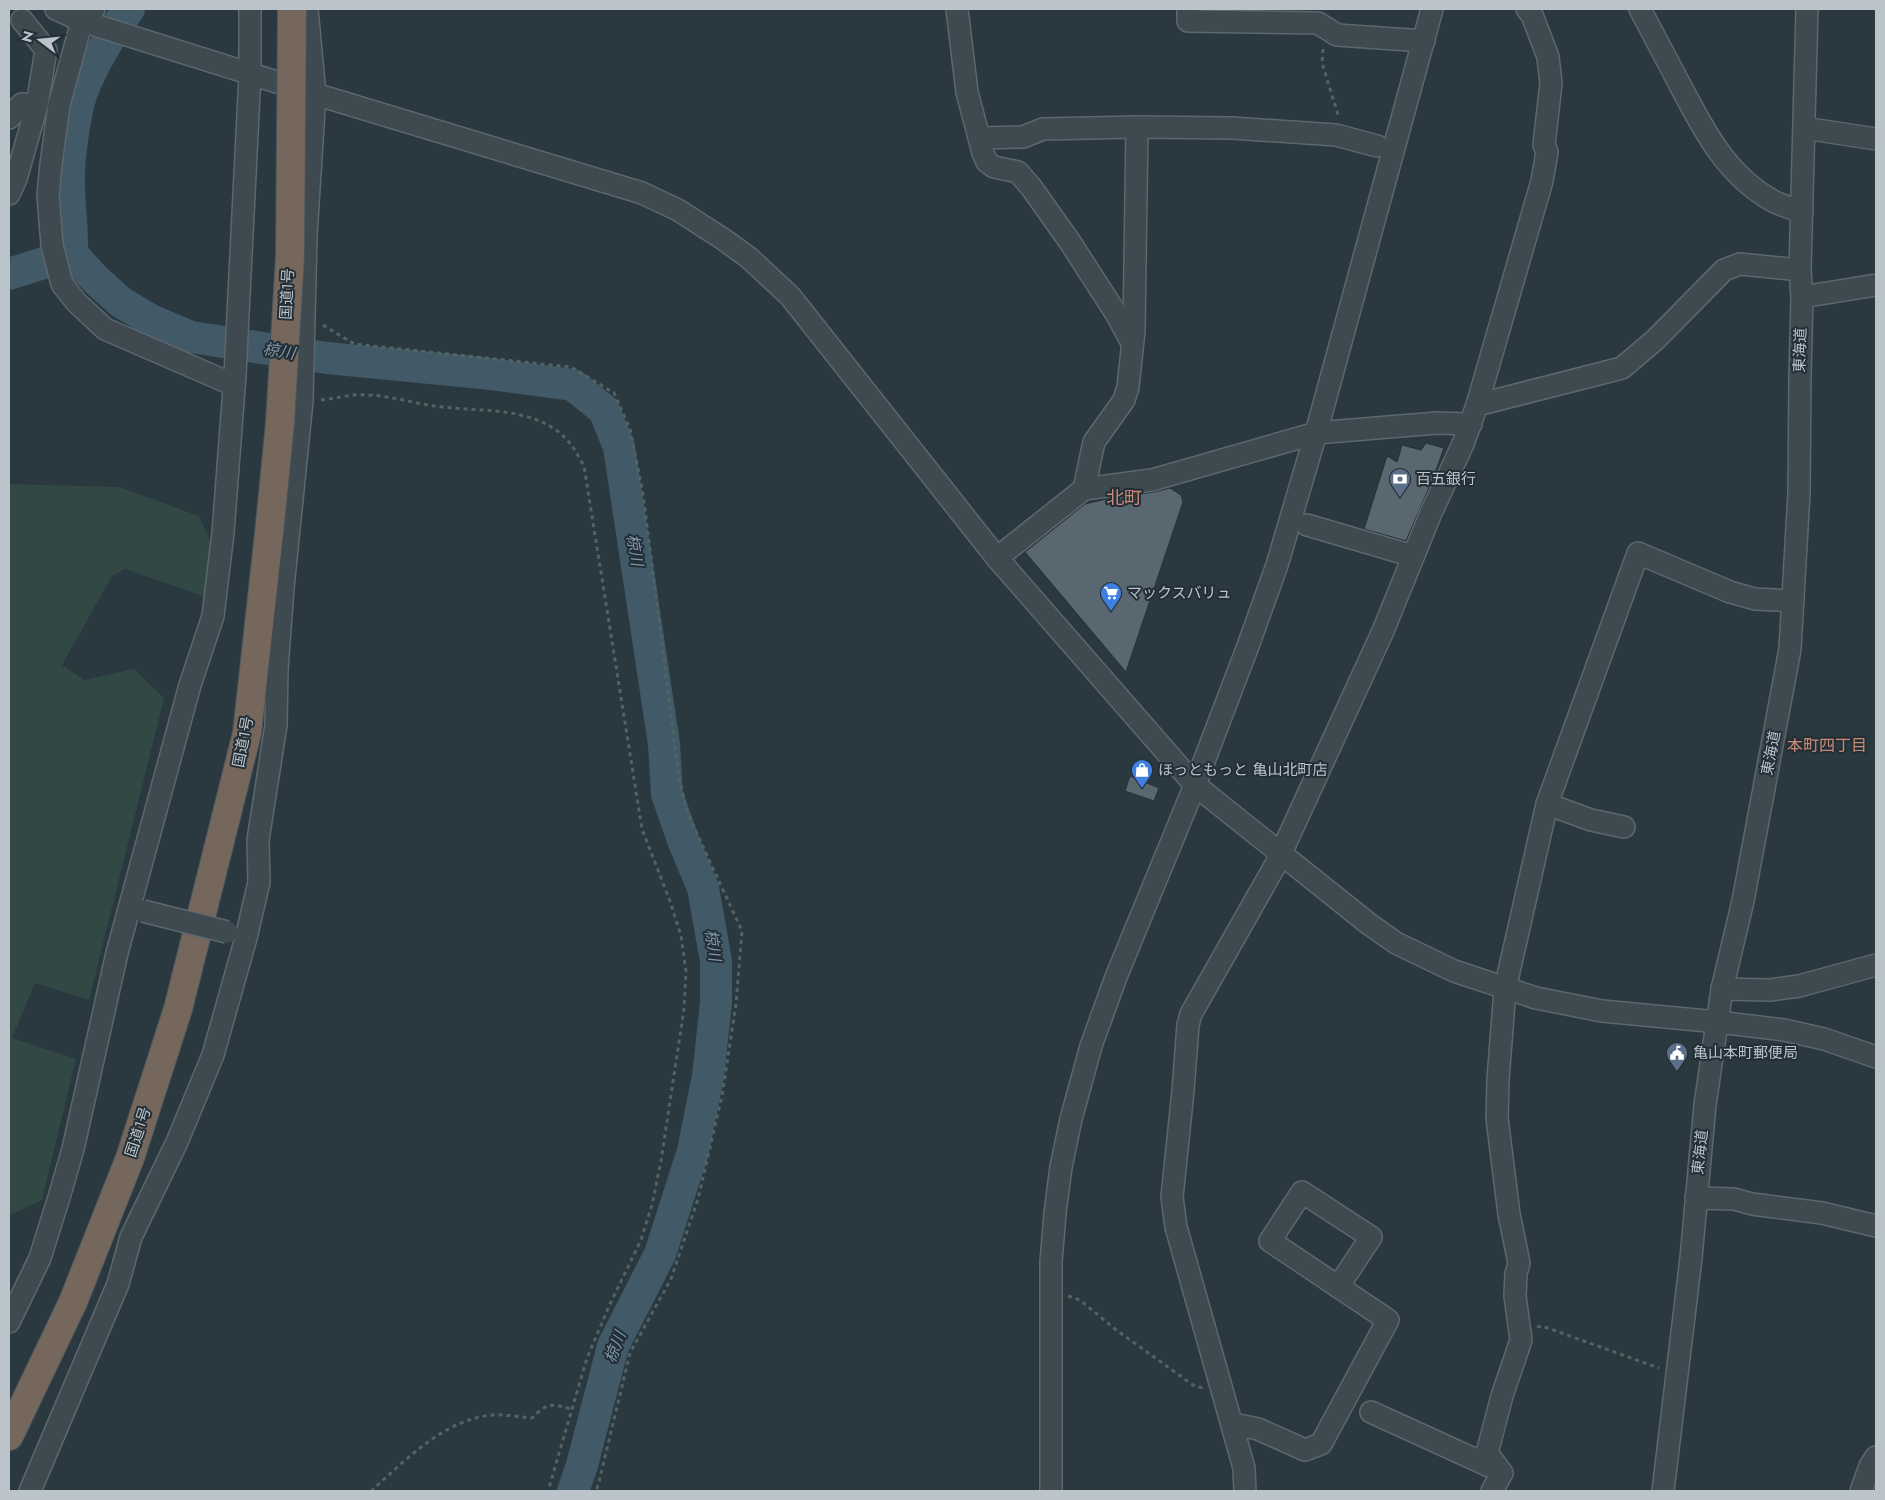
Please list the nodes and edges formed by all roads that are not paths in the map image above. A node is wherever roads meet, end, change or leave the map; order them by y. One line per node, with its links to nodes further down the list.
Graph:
1 (56, 9): 11 (street)
2 (250, 9): 15 (street)
3 (292, 9): 55 (highway, 国道1号, bridge)
4 (307, 9): 16 (street)
5 (957, 9): 21 (street)
6 (1188, 9): 13 (street)
7 (1432, 9): 14 (street)
8 (1527, 9): 31 (street)
9 (1640, 9): 25 (street)
10 (1807, 9): 20 (street, 東海道)
11 (88, 15): 15 (street); 30 (street)
12 (20, 18): 17 (street)
13 (1320, 20): 14 (street)
14 (1424, 41): 32 (street)
15 (250, 74): 16 (street); 30 (street)
16 (314, 94): 36 (street); 43 (street)
17 (37, 105): 18 (street); 24 (street)
18 (9, 118)
19 (1137, 127): 21 (street); 23 (street); 29 (street)
20 (1804, 128): 22 (street); 25 (street, 東海道)
21 (980, 138): 29 (street)
22 (1876, 139)
23 (1377, 146)
24 (9, 194)
25 (1802, 212): 26 (street, 東海道)
26 (1800, 270): 28 (street, 東海道); 31 (street)
27 (1876, 285): 28 (street)
28 (1802, 297): 37 (street, 東海道)
29 (1132, 342): 33 (street)
30 (235, 380): 42 (street)
31 (1474, 415): 32 (street); 35 (street)
32 (1316, 433): 33 (street); 38 (street)
33 (1084, 489): 36 (street)
34 (1307, 525): 35 (street)
35 (1413, 556): 41 (street)
36 (997, 558): 38 (street)
37 (1793, 601): 39 (street); 46 (street, 東海道)
38 (1195, 785): 41 (street); 59 (street)
39 (1546, 804): 40 (street); 45 (street)
40 (1624, 827)
41 (1281, 852): 45 (street); 54 (street)
42 (137, 909): 43 (street, bridge); 52 (street)
43 (236, 935): 58 (street)
44 (1876, 965): 46 (street)
45 (1505, 989): 47 (street); 57 (street)
46 (1722, 989): 47 (street, 東海道)
47 (1718, 1022): 48 (street); 49 (street, 東海道)
48 (1876, 1057)
49 (1696, 1198): 50 (street); 62 (street, 東海道)
50 (1876, 1226)
51 (1338, 1287): 51 (street); 54 (street)
52 (9, 1322)
53 (1371, 1412): 57 (street)
54 (1233, 1424): 60 (street)
55 (9, 1436)
56 (1876, 1457): 63 (street)
57 (1502, 1473): 61 (street)
58 (30, 1491)
59 (1051, 1491)
60 (1245, 1491)
61 (1492, 1491)
62 (1663, 1491)
63 (1861, 1491)

